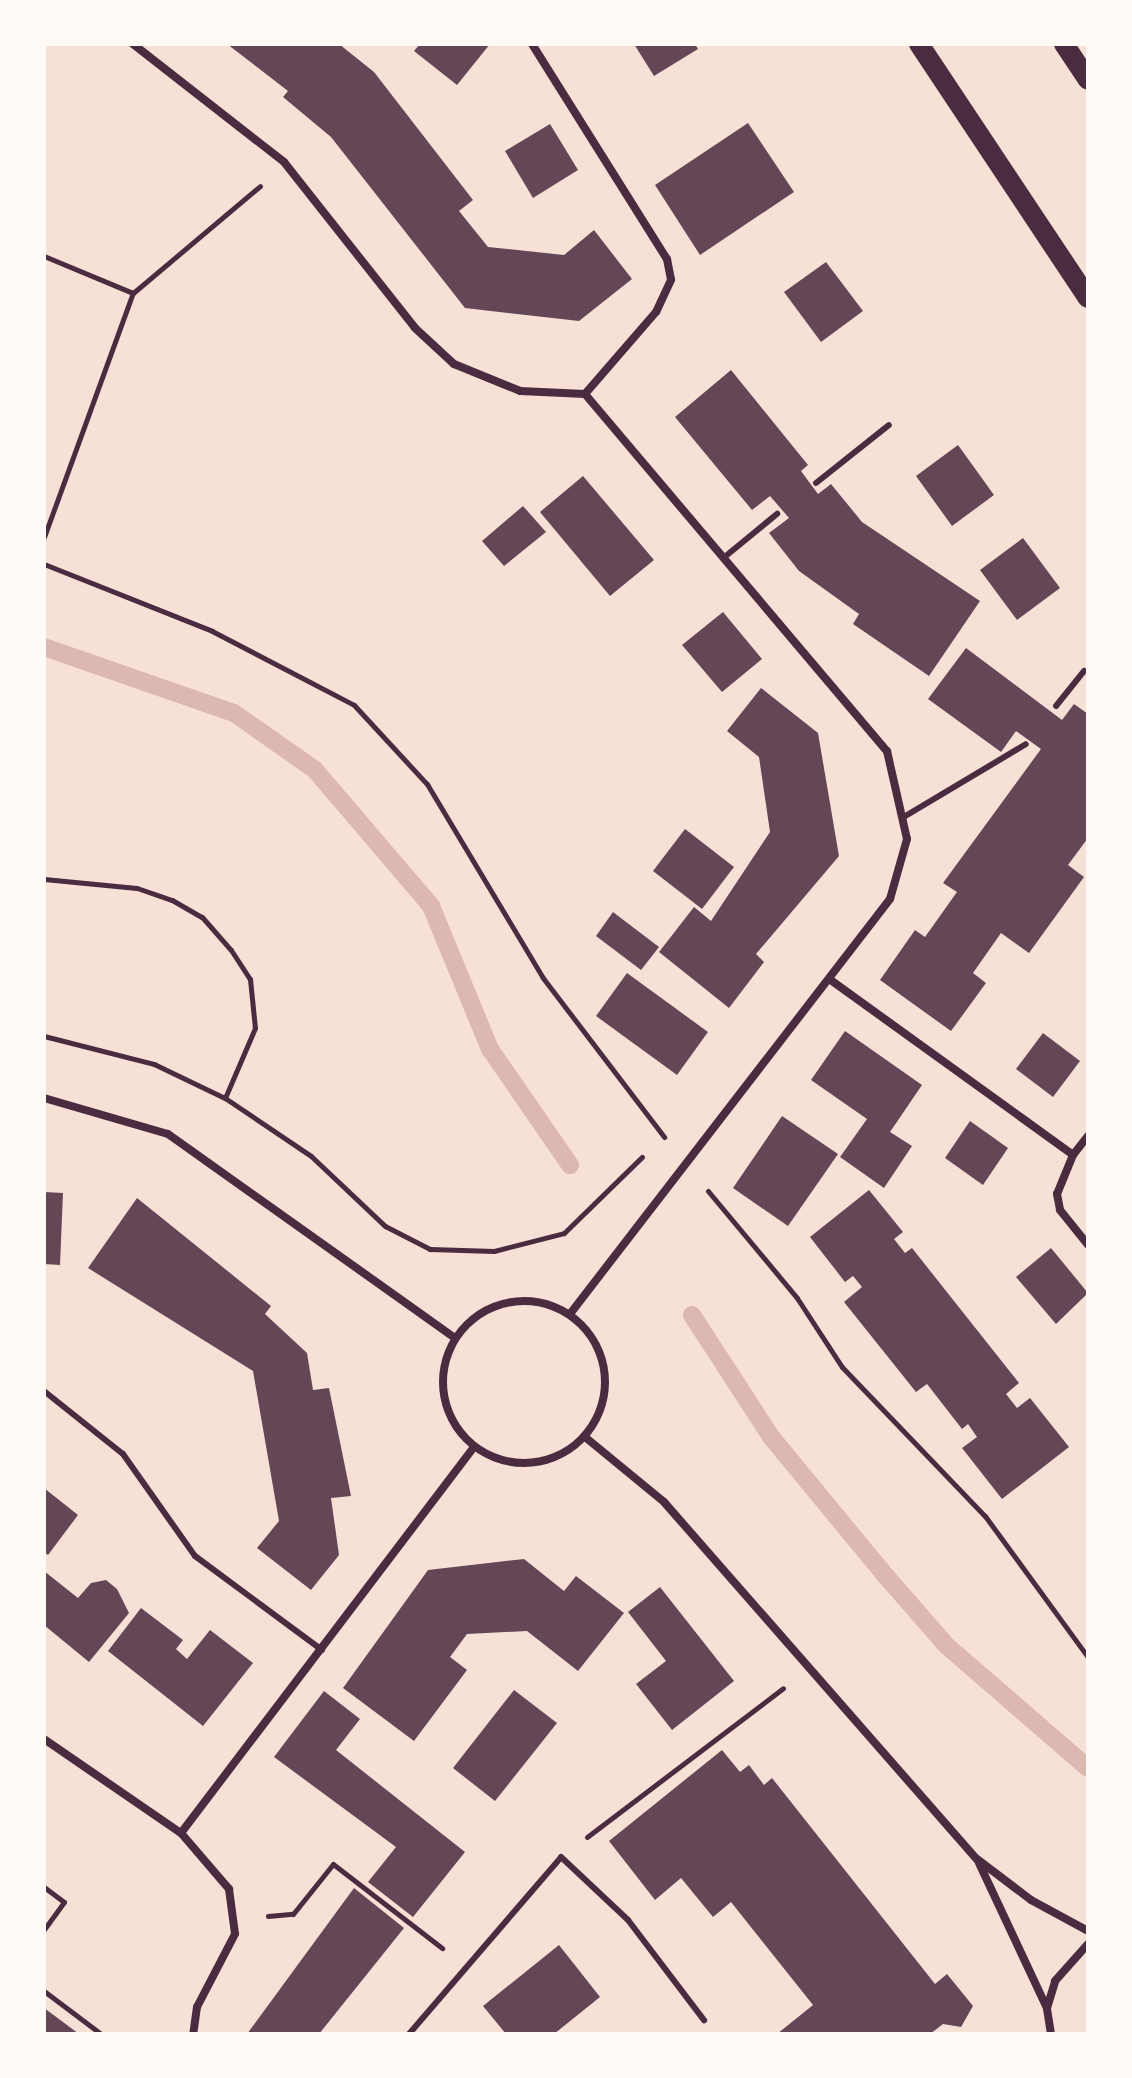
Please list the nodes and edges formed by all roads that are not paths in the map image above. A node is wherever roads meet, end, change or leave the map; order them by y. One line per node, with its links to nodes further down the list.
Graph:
1 (133, 44): 7 (street)
2 (532, 44): 7 (street)
3 (919, 44): 6 (main road)
4 (1064, 44): 5 (main road)
5 (1088, 80)
6 (1088, 298)
7 (585, 394): 11 (street)
8 (889, 425): 9 (lane)
9 (816, 483)
10 (777, 514): 11 (lane)
11 (727, 555): 15 (street)
12 (1084, 671): 13 (lane)
13 (1056, 706)
14 (1026, 744): 15 (lane)
15 (902, 818): 16 (street)
16 (832, 981): 19 (street); 21 (street)
17 (44, 1098): 22 (street)
18 (1088, 1136): 19 (street)
19 (1073, 1155): 20 (street)
20 (1088, 1245)
21 (570, 1314): 22 (street); 24 (street)
22 (455, 1338): 25 (street)
23 (44, 1391): 26 (lane)
24 (585, 1437): 25 (street); 29 (street)
25 (474, 1447): 26 (street)
26 (322, 1650): 28 (street)
27 (44, 1739): 28 (street)
28 (181, 1833): 34 (street)
29 (977, 1859): 30 (street); 32 (street)
30 (1088, 1931)
31 (1088, 1944): 32 (street)
32 (1047, 2008): 36 (street)
33 (704, 2020): 35 (lane)
34 (193, 2034)
35 (409, 2034)
36 (1051, 2034)

